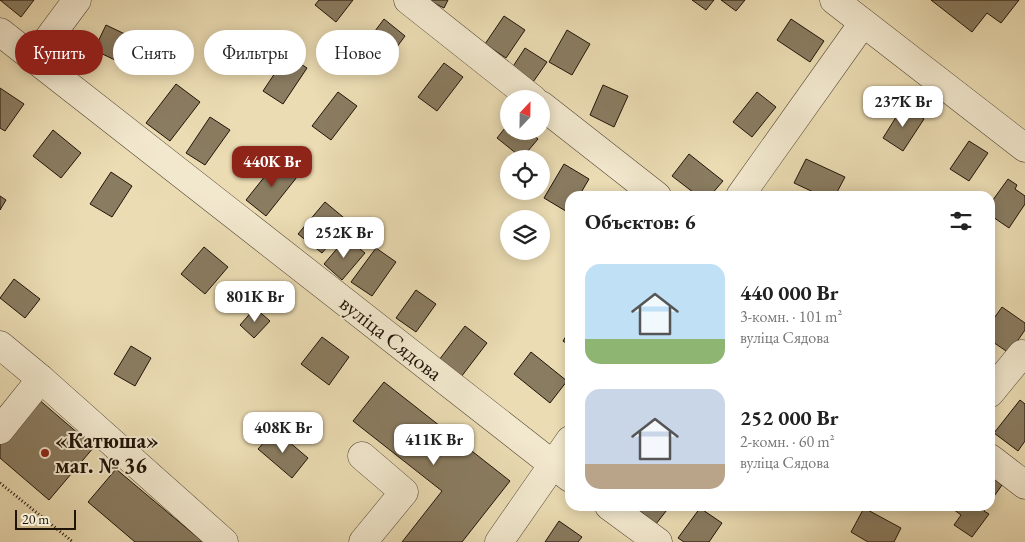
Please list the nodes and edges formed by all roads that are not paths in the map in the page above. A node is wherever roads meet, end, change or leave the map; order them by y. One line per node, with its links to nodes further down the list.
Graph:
1 (77, 0): 5 (street)
2 (408, 0): 9 (street)
3 (834, 0): 4 (street)
4 (863, 23): 11 (street); 13 (street)
5 (55, 30)
6 (0, 32): 7 (street, вуліца Сядова)
7 (15, 43)
8 (56, 75): 22 (street, вуліца Сядова)
9 (522, 90)
10 (550, 112): 12 (street)
11 (1025, 148)
12 (651, 191)
13 (744, 191)
14 (0, 345): 16 (street)
15 (1022, 354): 17 (street)
16 (41, 379): 18 (street); 25 (street)
17 (995, 387)
18 (0, 430)
19 (362, 456): 26 (street)
20 (565, 457): 22 (street)
21 (995, 462): 23 (street)
22 (561, 471): 27 (street)
23 (1025, 485)
24 (616, 511): 28 (street)
25 (224, 542)
26 (364, 542)
27 (499, 542)
28 (658, 542)

